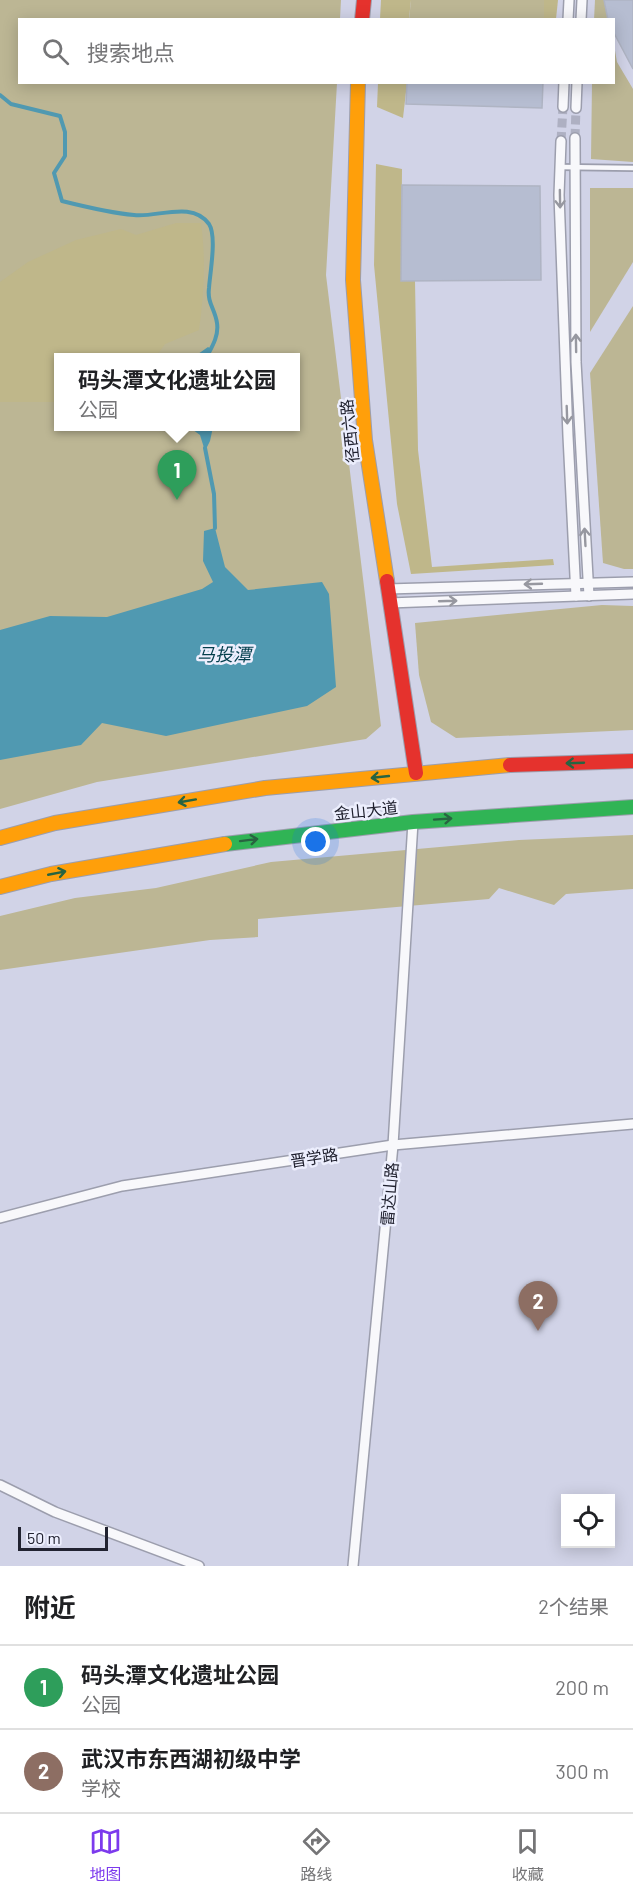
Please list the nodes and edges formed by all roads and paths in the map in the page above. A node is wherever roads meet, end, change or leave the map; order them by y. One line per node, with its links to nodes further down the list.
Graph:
1 (364, 0): 4 (main road)
2 (569, 0): 5 (street)
3 (582, 0): 6 (street)
4 (363, 18)
5 (568, 18)
6 (581, 18)
7 (358, 84): 21 (main road, 径西六路)
8 (564, 84): 10 (street)
9 (577, 84): 11 (street)
10 (563, 107)
11 (576, 108)
12 (575, 138): 15 (street)
13 (561, 141): 14 (street)
14 (560, 167): 15 (lane); 18 (street, one-way to 18)
15 (575, 167): 16 (lane); 19 (street, one-way to 15)
16 (633, 168)
17 (633, 582): 19 (street)
18 (574, 583): 19 (street); 21 (street, one-way to 21); 22 (street)
19 (587, 583): 23 (street)
20 (633, 594): 23 (street)
21 (388, 596): 22 (street, one-way to 22); 25 (main road, 径西六路)
22 (576, 596): 23 (street)
23 (589, 596)
24 (633, 761): 25 (main road, 金山大道, one-way to 25)
25 (416, 773): 28 (main road, 金山大道, one-way to 28)
26 (633, 807): 27 (main road, 金山大道, one-way to 26)
27 (412, 822): 29 (main road, 金山大道, one-way to 27); 31 (street, 雷达山路)
28 (0, 838)
29 (0, 887)
30 (633, 1124): 31 (street, 晋学路)
31 (393, 1145): 32 (street, 晋学路); 35 (street, 雷达山路)
32 (0, 1218)
33 (0, 1485): 34 (street)
34 (199, 1566)
35 (353, 1566)

